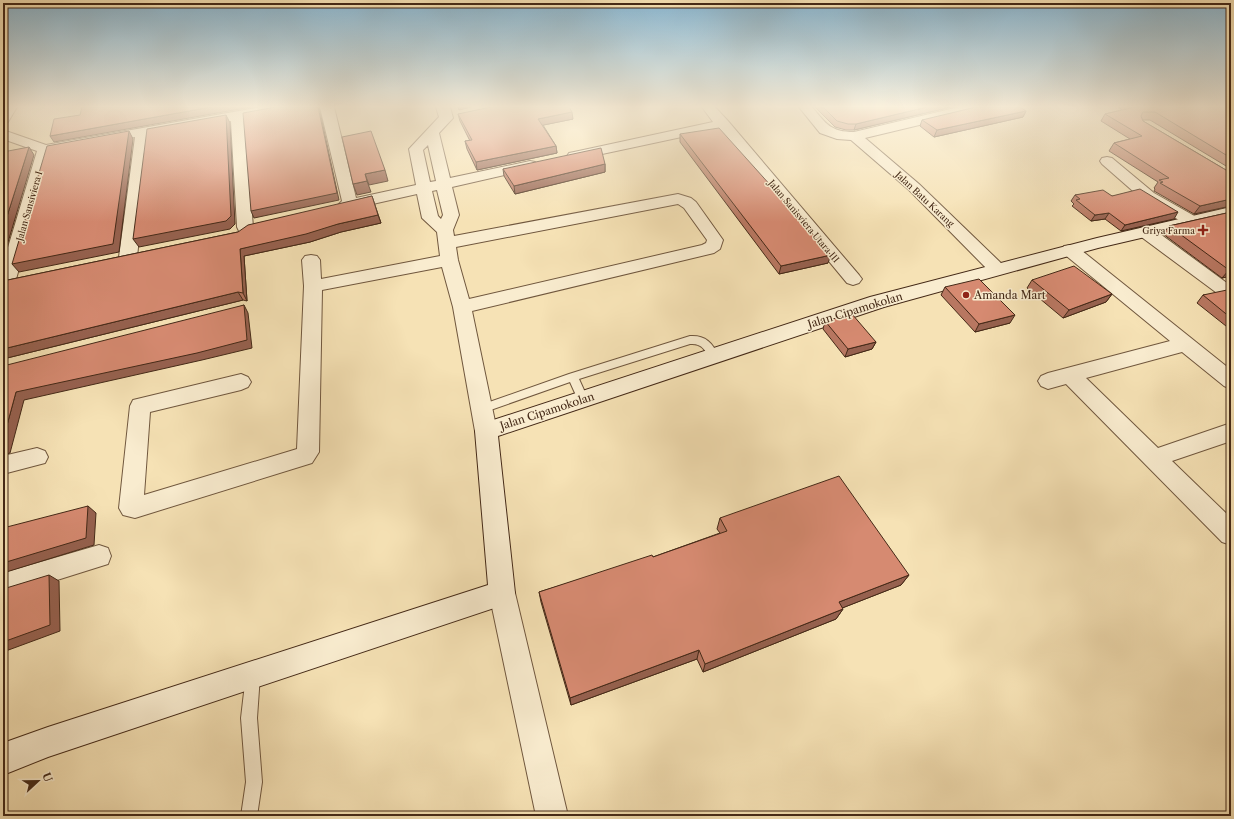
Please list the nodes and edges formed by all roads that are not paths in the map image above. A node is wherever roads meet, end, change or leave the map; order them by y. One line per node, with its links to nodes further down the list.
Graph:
1 (34, 145): 11 (street)
2 (67, 145): 11 (street)
3 (142, 145): 25 (street)
4 (241, 145): 22 (street)
5 (336, 145): 17 (street)
6 (420, 145): 16 (street)
7 (435, 145): 15 (street)
8 (624, 145): 12 (street)
9 (741, 145): 28 (street, Jalan Sanisviera Utara III)
10 (865, 145): 27 (street, Jalan Batu Karang)
11 (45, 149): 29 (street, Jalan Sansiviera I)
12 (560, 159)
13 (1107, 161): 20 (street)
14 (544, 162): 15 (street)
15 (443, 183): 16 (street); 23 (street)
16 (424, 187): 17 (street); 23 (street)
17 (350, 204): 18 (street)
18 (328, 209)
19 (1230, 214): 20 (street, Jalan Cipamokolan)
20 (1192, 221): 21 (street, Jalan Cipamokolan)
21 (1146, 232): 24 (street, Jalan Cipamokolan); 31 (street)
22 (229, 235)
23 (447, 244): 30 (street); 32 (street); 32 (street)
24 (1070, 250): 27 (street, Jalan Cipamokolan); 33 (street)
25 (129, 257)
26 (311, 260): 30 (street)
27 (997, 269): 34 (street, Jalan Cipamokolan)
28 (854, 279)
29 (10, 282)
30 (313, 286): 38 (street)
31 (1231, 295)
32 (462, 307): 41 (street)
33 (1186, 344): 35 (street); 37 (street)
34 (714, 356): 36 (lane); 40 (street, Jalan Cipamokolan)
35 (1070, 375): 39 (street); 44 (street)
36 (573, 376): 40 (lane); 41 (lane)
37 (1231, 381)
38 (241, 382)
39 (1048, 382)
40 (583, 399): 41 (street, Jalan Cipamokolan)
41 (484, 420): 49 (street)
42 (1231, 432): 44 (street)
43 (37, 457): 45 (street)
44 (1155, 458): 46 (street)
45 (3, 465)
46 (1231, 534)
47 (99, 556): 48 (street)
48 (3, 586)
49 (502, 593): 50 (street); 53 (street)
50 (253, 675): 51 (street); 52 (lane)
51 (3, 759)
52 (248, 816)
53 (552, 816)

